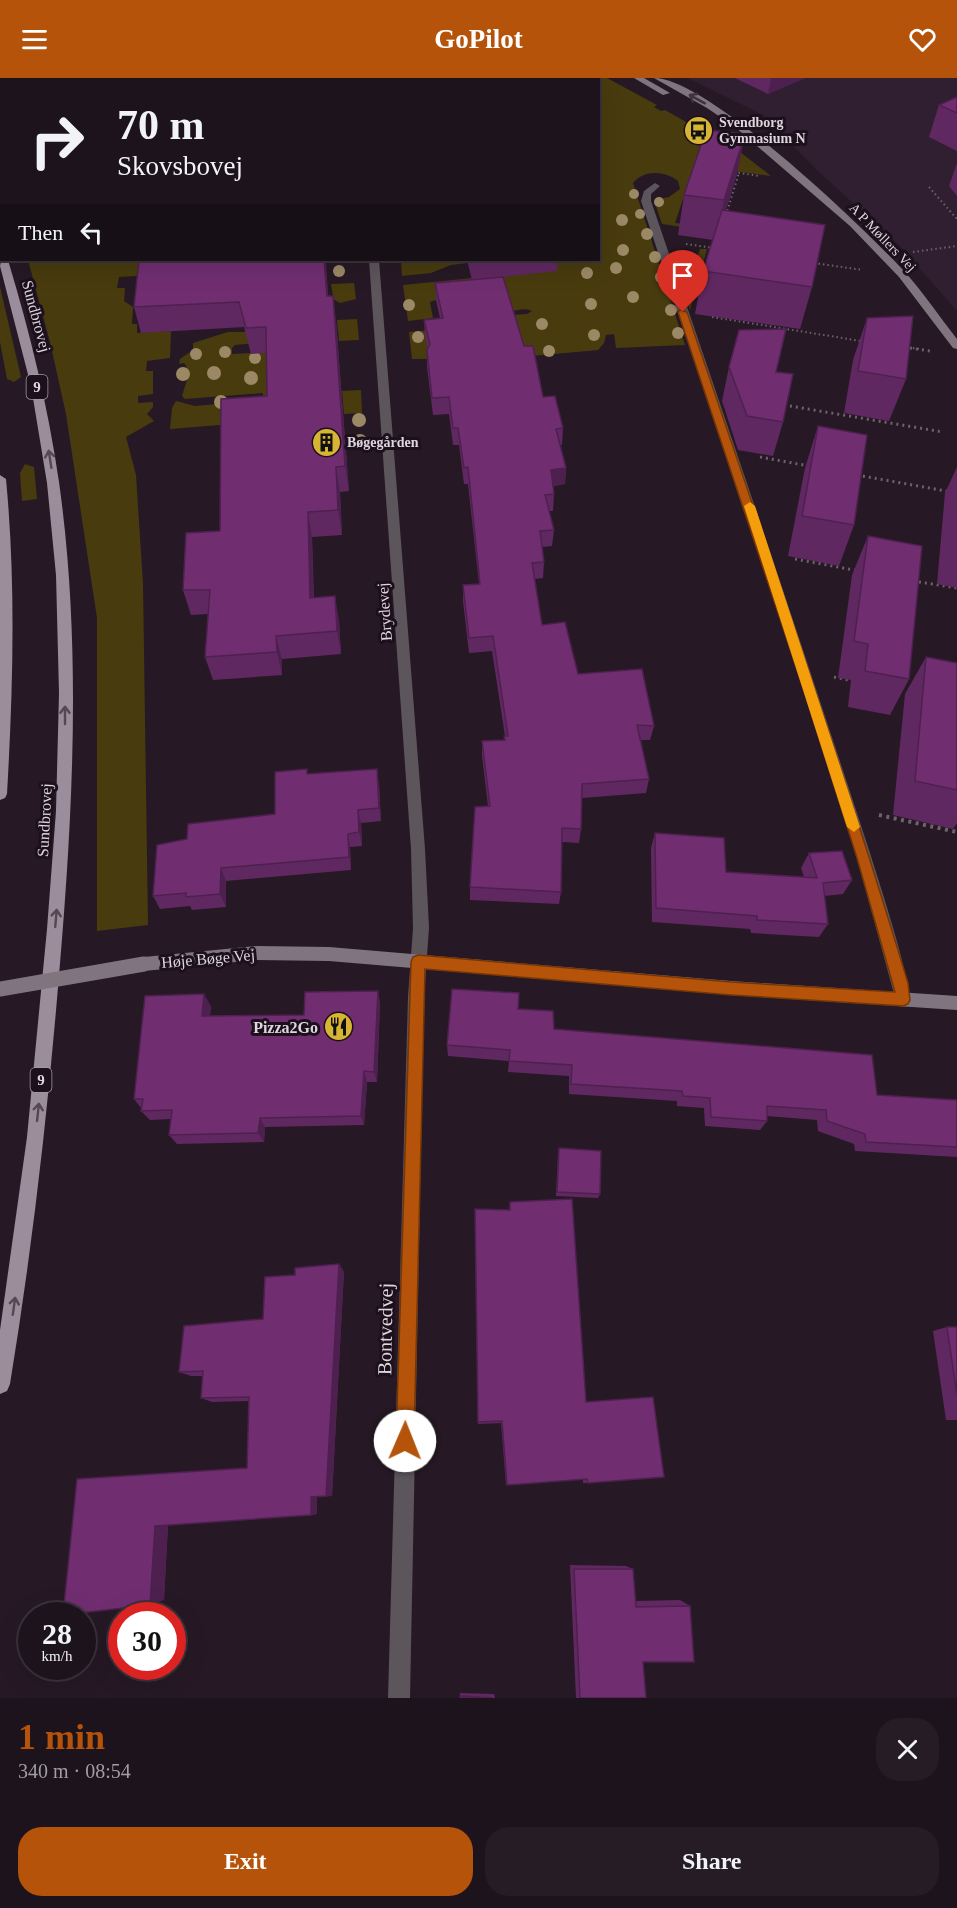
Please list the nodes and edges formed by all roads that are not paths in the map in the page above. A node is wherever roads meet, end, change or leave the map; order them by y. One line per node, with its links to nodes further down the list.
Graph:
1 (638, 78): 3 (street, A P Møllers Vej)
2 (658, 78): 3 (street, A P Møllers Vej, one-way to 2)
3 (776, 159): 7 (street, A P Møllers Vej)
4 (655, 186): 12 (street)
5 (3, 261): 14 (main road, Sundbrovej / 9, one-way to 5)
6 (374, 261): 10 (street, Brydevej)
7 (957, 346)
8 (0, 478): 9 (main road)
9 (0, 794)
10 (418, 962): 11 (street, Høje Bøge Vej, bridge); 12 (street, Høje Bøge Vej); 15 (street, Bontvedvej)
11 (0, 989)
12 (903, 1000): 13 (street, Høje Bøge Vej)
13 (957, 1003)
14 (0, 1384)
15 (399, 1698)

